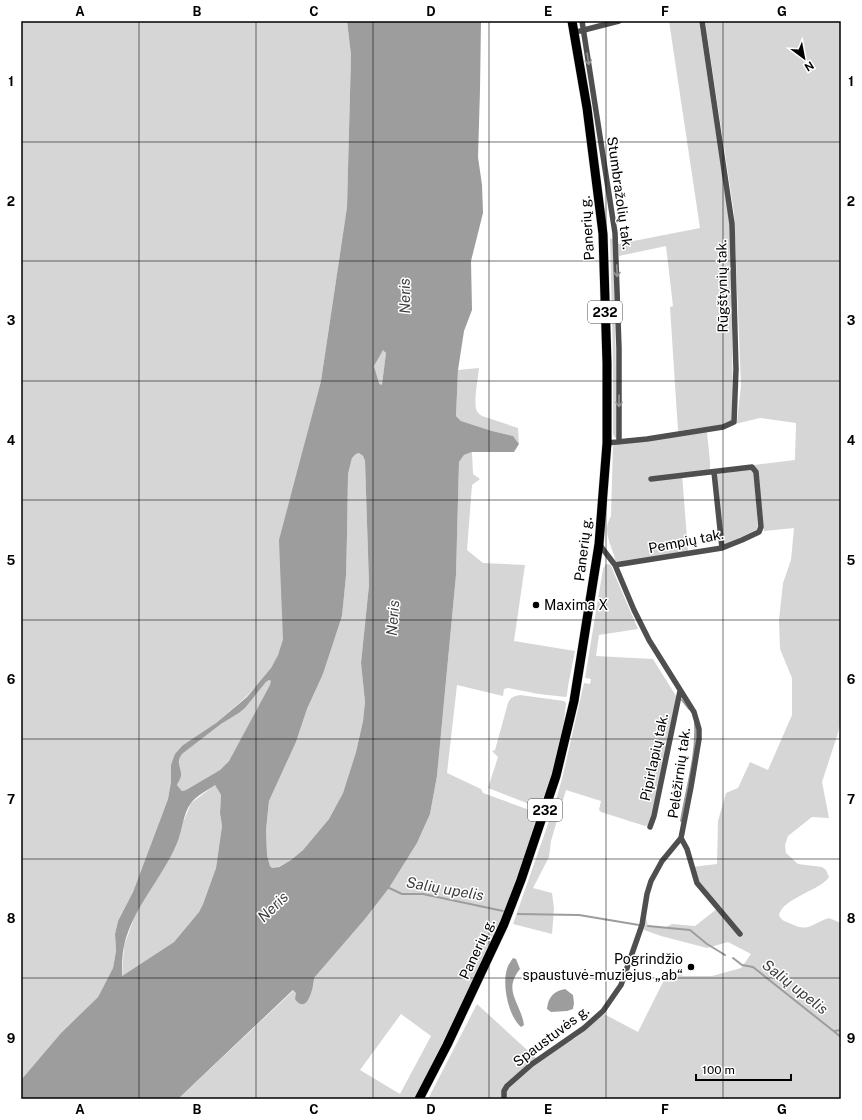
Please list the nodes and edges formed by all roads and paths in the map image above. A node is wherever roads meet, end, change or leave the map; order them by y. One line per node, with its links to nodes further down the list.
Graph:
1 (572, 21): 6 (main road, Panerių g. / 232)
2 (582, 21): 5 (street, Stumbražolių tak.)
3 (618, 21): 5 (street)
4 (702, 21): 7 (street, Rūgštynių tak.)
5 (583, 30): 6 (street); 7 (street, Stumbražolių tak., one-way to 7)
6 (574, 33): 8 (main road, Panerių g. / 232)
7 (620, 442): 8 (street, Rūgštynių tak.)
8 (607, 443): 11 (main road, Panerių g. / 232)
9 (714, 472): 10 (street, Pempių tak.); 12 (street); 12 (street, Pempių tak.)
10 (651, 479)
11 (599, 544): 13 (street, Pelėžirnių tak.); 19 (main road, Panerių g. / 232)
12 (722, 548): 13 (street, Pempių tak.)
13 (614, 565): 14 (street, Pelėžirnių tak.)
14 (680, 691): 15 (street, Pipirlapių tak.); 16 (street, Pelėžirnių tak.)
15 (650, 827)
16 (681, 838): 17 (street, Pelėžirnių tak.); 18 (street)
17 (642, 926): 20 (street, Spaustuvės g.)
18 (740, 934)
19 (419, 1099)
20 (504, 1099)

